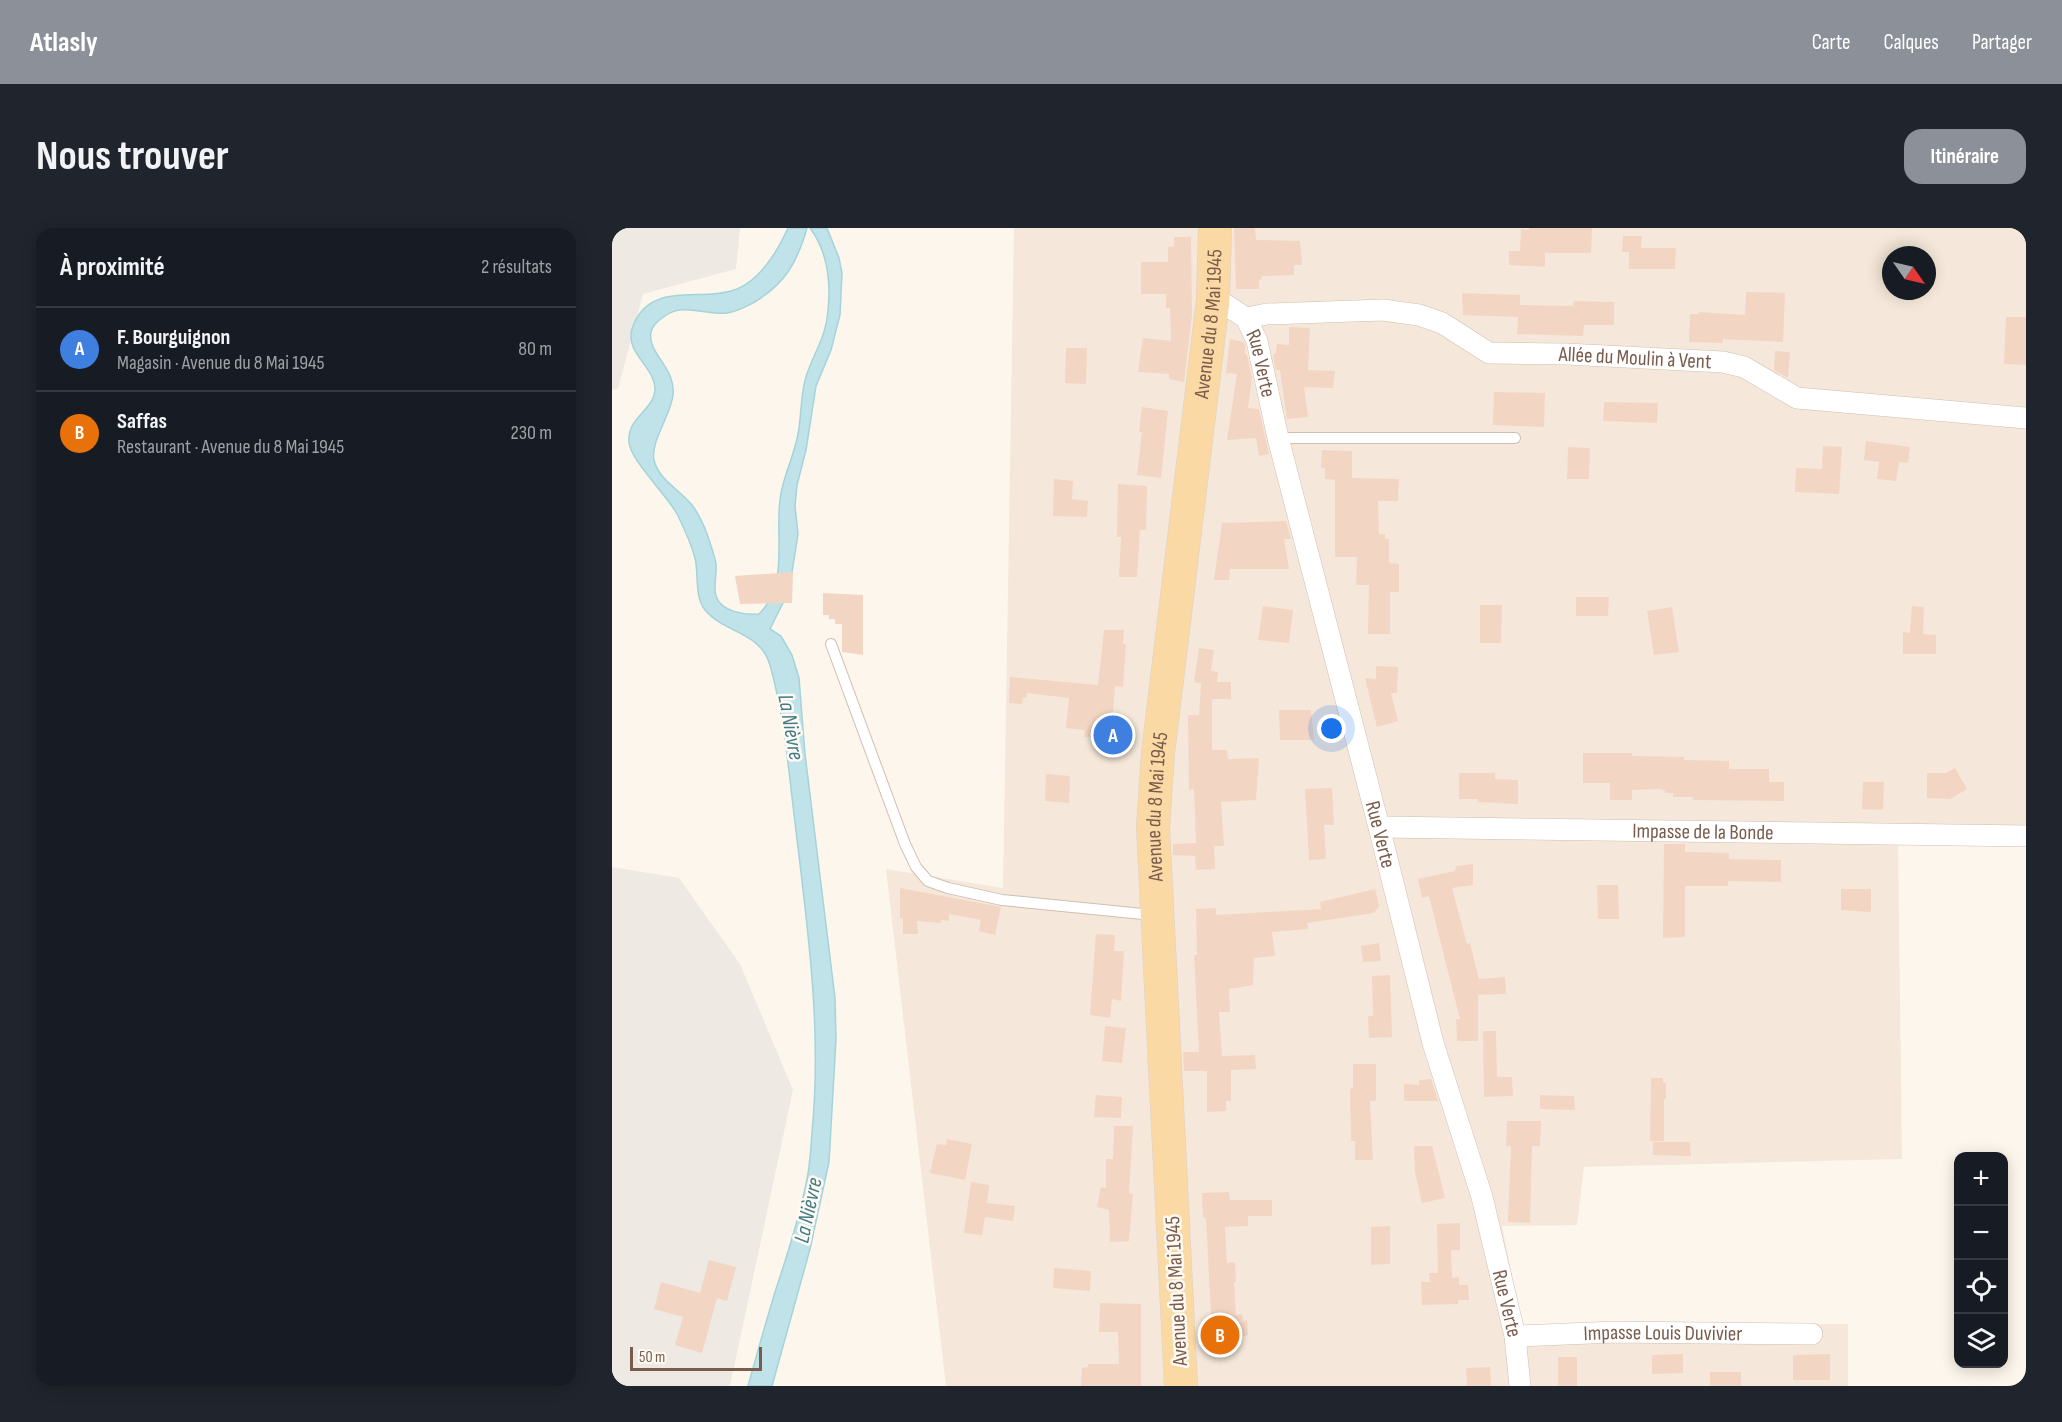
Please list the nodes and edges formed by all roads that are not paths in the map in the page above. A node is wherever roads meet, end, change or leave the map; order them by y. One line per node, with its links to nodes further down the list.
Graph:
1 (1215, 228): 2 (main road, Avenue du 8 Mai 1945)
2 (1213, 300): 3 (street, Rue Verte); 10 (main road, Avenue du 8 Mai 1945)
3 (1246, 318): 4 (street, Allée du Moulin à Vent); 5 (street, Rue Verte)
4 (2026, 418)
5 (1278, 438): 6 (lane); 8 (street, Rue Verte)
6 (1515, 438)
7 (831, 644): 10 (lane)
8 (1379, 827): 9 (street, Impasse de la Bonde); 12 (street, Rue Verte)
9 (2026, 836)
10 (1157, 915): 13 (main road, Avenue du 8 Mai 1945)
11 (1812, 1334): 12 (street, Impasse Louis Duvivier)
12 (1515, 1336): 14 (street, Rue Verte)
13 (1181, 1386)
14 (1520, 1386)

